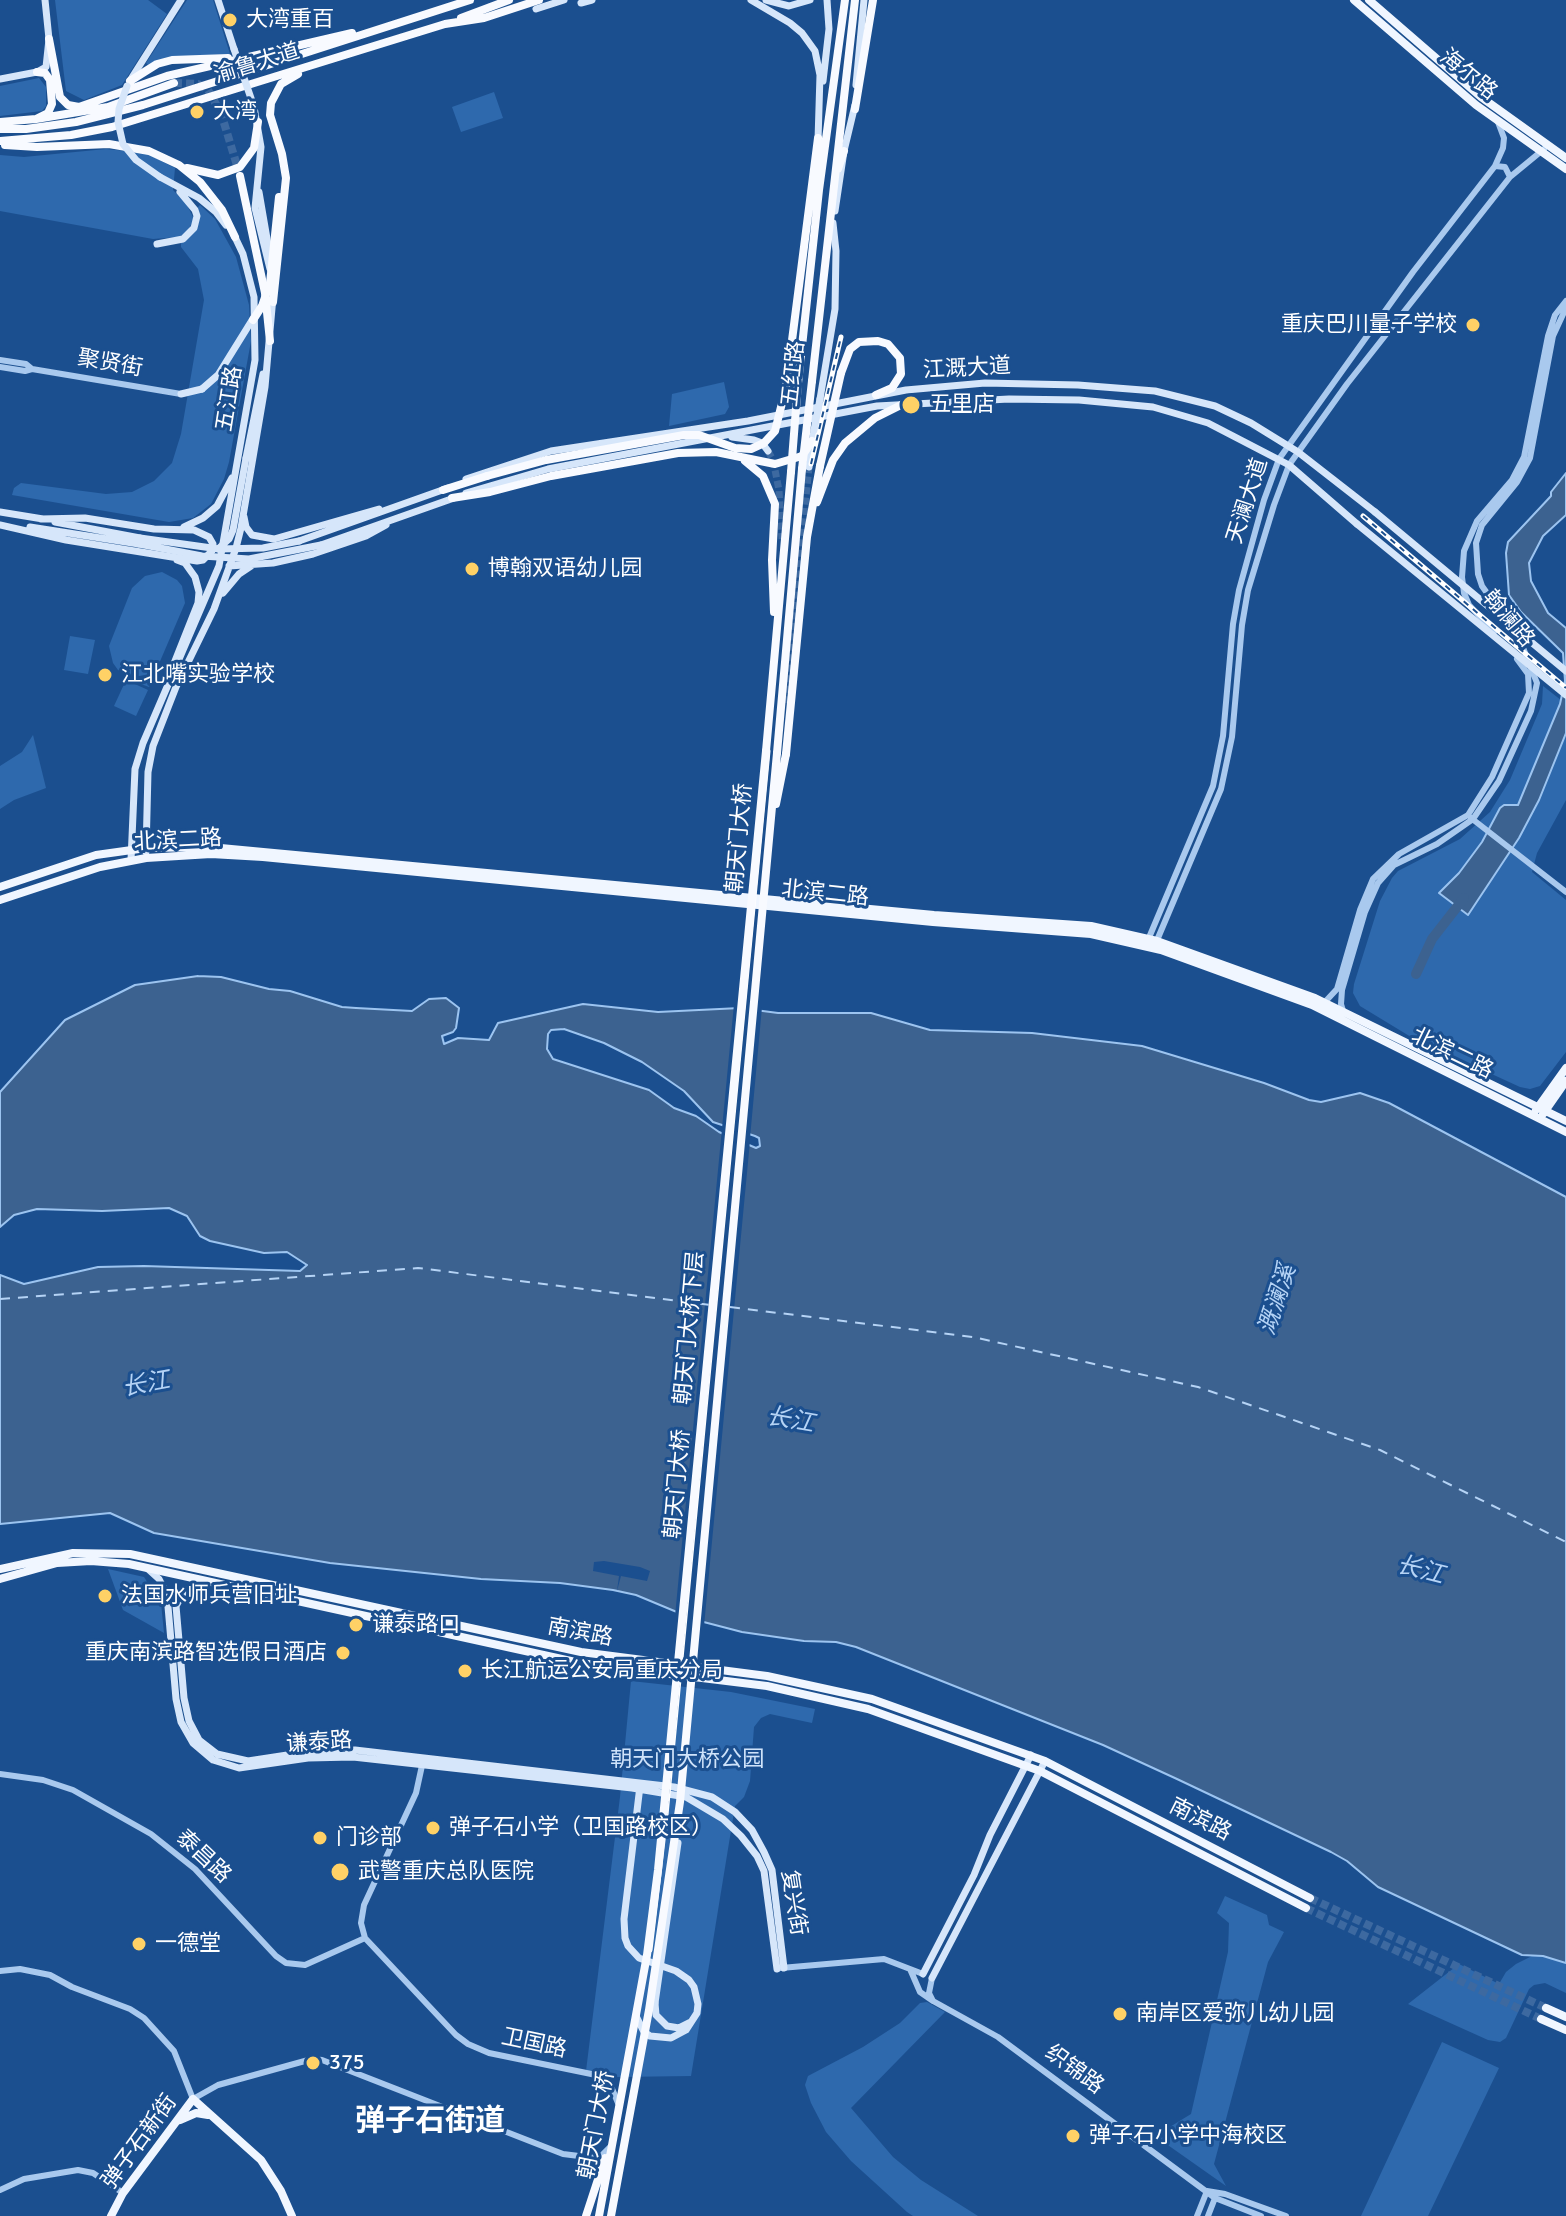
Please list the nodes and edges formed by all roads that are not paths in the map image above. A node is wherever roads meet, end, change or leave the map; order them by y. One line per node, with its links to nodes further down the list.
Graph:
1 (45, 0): 22 (main road)
2 (181, 0): 27 (main road, 五江路)
3 (218, 0): 33 (main road, 五江路, bridge)
4 (470, 0): 21 (highway, 渝鲁大道)
5 (509, 0): 20 (highway)
6 (564, 0): 19 (main road)
7 (592, 0): 18 (main road)
8 (751, 0): 29 (main road)
9 (766, 0): 10 (main road)
10 (810, 0)
11 (827, 0): 29 (main road)
12 (845, 0): 29 (highway, 五红路)
13 (855, 0): 48 (highway, 五红路)
14 (864, 0): 30 (main road)
15 (873, 0): 30 (highway)
16 (1354, 0): 34 (main road, 海尔路)
17 (1369, 0): 38 (main road, 海尔路)
18 (581, 3)
19 (537, 4): 20 (highway, 渝鲁大道)
20 (445, 24): 24 (highway, 渝鲁大道)
21 (380, 28): 23 (highway); 35 (highway, 渝鲁大道)
22 (49, 39): 23 (highway); 25 (main road)
23 (248, 57): 27 (highway)
24 (314, 66): 37 (highway, 渝鲁大道); 42 (highway)
25 (37, 72): 26 (main road); 31 (highway)
26 (0, 79)
27 (129, 83): 49 (main road, 五江路, bridge)
28 (174, 83): 31 (highway)
29 (825, 105): 36 (main road); 50 (highway, 五红路)
30 (855, 109): 39 (main road)
31 (36, 119): 32 (highway)
32 (0, 122)
33 (258, 122): 41 (main road, 五江路); 43 (highway)
34 (1498, 122): 38 (main road, 海尔路); 44 (street, 天澜大道)
35 (0, 129)
36 (818, 138): 50 (main road); 52 (highway)
37 (0, 143): 43 (highway)
38 (1544, 149): 40 (main road, 海尔路); 45 (main road, 海尔路); 47 (street, 天澜大道)
39 (844, 151): 48 (highway); 51 (main road)
40 (1566, 158)
41 (260, 159): 56 (main road, 五江路); 58 (main road, bridge)
42 (283, 159): 56 (highway); 58 (highway, bridge)
43 (179, 165): 53 (highway)
44 (1495, 166): 47 (street); 68 (street, 天澜大道)
45 (1566, 169)
46 (240, 176): 59 (highway)
47 (1510, 177): 70 (street, 天澜大道)
48 (832, 186): 51 (highway); 75 (highway, 五红路, bridge)
49 (176, 187): 53 (main road, 五江路); 54 (main road)
50 (819, 190): 52 (highway); 96 (highway, 五红路, bridge)
51 (833, 231): 67 (main road, bridge)
52 (806, 234): 76 (highway, bridge)
53 (235, 237): 72 (main road, 五江路)
54 (157, 244)
55 (1566, 301): 102 (street, 翰澜路)
56 (273, 302): 59 (main road, 五江路)
57 (1566, 308): 102 (street, 翰澜路)
58 (253, 320): 63 (main road, bridge)
59 (270, 344): 72 (main road); 80 (main road, 五江路)
60 (0, 360): 62 (street, 聚贤街)
61 (0, 367): 62 (street, 聚贤街)
62 (32, 369): 63 (street, 聚贤街)
63 (181, 394)
64 (876, 395): 68 (main road, 江溉大道); 76 (main road, 江溉大道); 85 (highway, bridge)
65 (905, 403): 66 (main road, 江溉大道); 73 (main road, 江溉大道); 85 (highway)
66 (726, 437): 69 (main road); 77 (main road, 江溉大道)
67 (812, 441): 71 (highway); 75 (main road)
68 (1288, 446): 70 (main road, 江溉大道); 73 (street, 天澜大道)
69 (768, 451)
70 (1298, 452): 74 (street, 天澜大道); 97 (main road, 江溉大道, bridge)
71 (734, 456): 77 (highway); 96 (highway)
72 (243, 457): 84 (main road); 89 (main road, 五江路); 90 (main road, bridge)
73 (1279, 459): 74 (main road, 江溉大道); 111 (street, 天澜大道)
74 (1289, 465): 99 (main road, 江溉大道, bridge); 111 (street, 天澜大道)
75 (806, 468): 101 (highway, 五红路)
76 (443, 490): 78 (main road, 江溉大道)
77 (452, 498): 81 (main road, 江溉大道)
78 (389, 506): 86 (main road); 87 (main road, 江溉大道, bridge)
79 (0, 512): 82 (main road)
80 (244, 512): 86 (main road); 88 (main road, 五江路)
81 (400, 518): 90 (main road, 江溉大道, bridge); 94 (main road)
82 (41, 519): 84 (main road); 87 (main road)
83 (0, 524): 87 (main road); 91 (main road)
84 (175, 529): 91 (main road)
85 (807, 537): 101 (highway)
86 (274, 539): 88 (main road)
87 (139, 541): 90 (main road, 江溉大道, bridge)
88 (236, 548): 89 (main road); 93 (main road, 五江路)
89 (223, 552): 92 (main road, 五江路)
90 (202, 556)
91 (168, 557): 98 (main road)
92 (219, 566): 93 (main road); 98 (main road, 五江路)
93 (230, 566): 94 (main road); 95 (main road, 五江路)
94 (252, 566): 95 (main road)
95 (214, 609): 104 (main road, 五江路)
96 (776, 639): 100 (highway, 五红路)
97 (1566, 671)
98 (168, 684): 103 (main road, 五江路)
99 (1566, 695)
100 (765, 751): 149 (main road, 朝天门大桥下层, bridge); 153 (highway, 朝天门大桥, bridge)
101 (781, 753): 149 (main road, 朝天门大桥下层, bridge); 163 (highway, 朝天门大桥, bridge)
102 (1471, 817): 109 (street); 112 (street, 翰澜路); 113 (street, 翰澜路)
103 (132, 821): 104 (main road); 105 (main road, 五江路)
104 (146, 822): 106 (main road, 五江路)
105 (131, 850): 106 (main road, 北滨二路); 107 (main road, 五江路); 108 (main road, 北滨二路)
106 (146, 853): 107 (main road, 北滨二路); 111 (main road, 北滨二路)
107 (131, 860): 110 (main road, 北滨二路)
108 (0, 887)
109 (1566, 892)
110 (0, 900)
111 (1151, 943): 112 (main road, 北滨二路); 116 (main road, 北滨二路)
112 (1324, 1003): 113 (main road, 北滨二路)
113 (1344, 1014): 116 (main road, 北滨二路)
114 (1566, 1068): 116 (main road)
115 (1566, 1081): 116 (main road)
116 (1539, 1112): 117 (main road, 北滨二路); 118 (main road, 北滨二路)
117 (1566, 1121)
118 (1566, 1132)
119 (0, 1569): 123 (main road, 南滨路)
120 (147, 1569): 121 (main road, 南滨路); 122 (main road, 南滨路); 128 (main road, 谦泰路)
121 (0, 1579)
122 (206, 1583): 124 (main road, 南滨路); 128 (main road, 谦泰路)
123 (320, 1597): 124 (main road); 126 (main road, 南滨路)
124 (325, 1609): 125 (main road, 南滨路)
125 (354, 1615): 126 (main road); 130 (main road, 南滨路)
126 (408, 1616): 127 (main road, 南滨路)
127 (1031, 1755): 129 (main road, 南滨路); 130 (main road)
128 (423, 1761): 133 (main road, 谦泰路); 140 (street)
129 (1045, 1761): 131 (main road); 138 (main road, 南滨路)
130 (1026, 1765): 131 (main road, 南滨路); 137 (main road)
131 (1040, 1771): 136 (main road); 139 (main road, 南滨路)
132 (0, 1774): 140 (street, 泰昌路)
133 (640, 1786): 134 (main road, 复兴街); 135 (main road, 复兴街); 149 (main road)
134 (752, 1830): 135 (main road); 142 (main road, 复兴街)
135 (741, 1836): 142 (main road, 复兴街)
136 (993, 1860): 137 (main road); 144 (main road)
137 (980, 1862): 144 (main road)
138 (1310, 1898)
139 (1306, 1908)
140 (365, 1938): 151 (street, 卫国路)
141 (908, 1966): 142 (street); 144 (street); 145 (street)
142 (781, 1968)
143 (0, 1971): 151 (street)
144 (928, 1976): 145 (street)
145 (933, 2001): 156 (street, 织锦路)
146 (1546, 2008): 147 (main road)
147 (1566, 2017)
148 (1541, 2019): 150 (main road)
149 (693, 2021)
150 (1566, 2030)
151 (193, 2099): 152 (main road, 弹子石新街); 154 (main road, 弹子石新街)
152 (213, 2116): 154 (main road); 160 (main road, 弹子石新街)
153 (617, 2120): 161 (highway, bridge); 162 (highway, 朝天门大桥, bridge)
154 (175, 2124): 157 (main road, 弹子石新街)
155 (0, 2190): 157 (street)
156 (1207, 2191): 158 (street, 织锦路); 164 (street); 167 (street)
157 (123, 2193): 159 (main road, 弹子石新街)
158 (1215, 2198): 165 (street); 166 (street, 织锦路)
159 (111, 2216)
160 (292, 2216)
161 (586, 2216)
162 (599, 2216)
163 (613, 2216)
164 (1197, 2216)
165 (1208, 2216)
166 (1261, 2216)
167 (1286, 2216)

